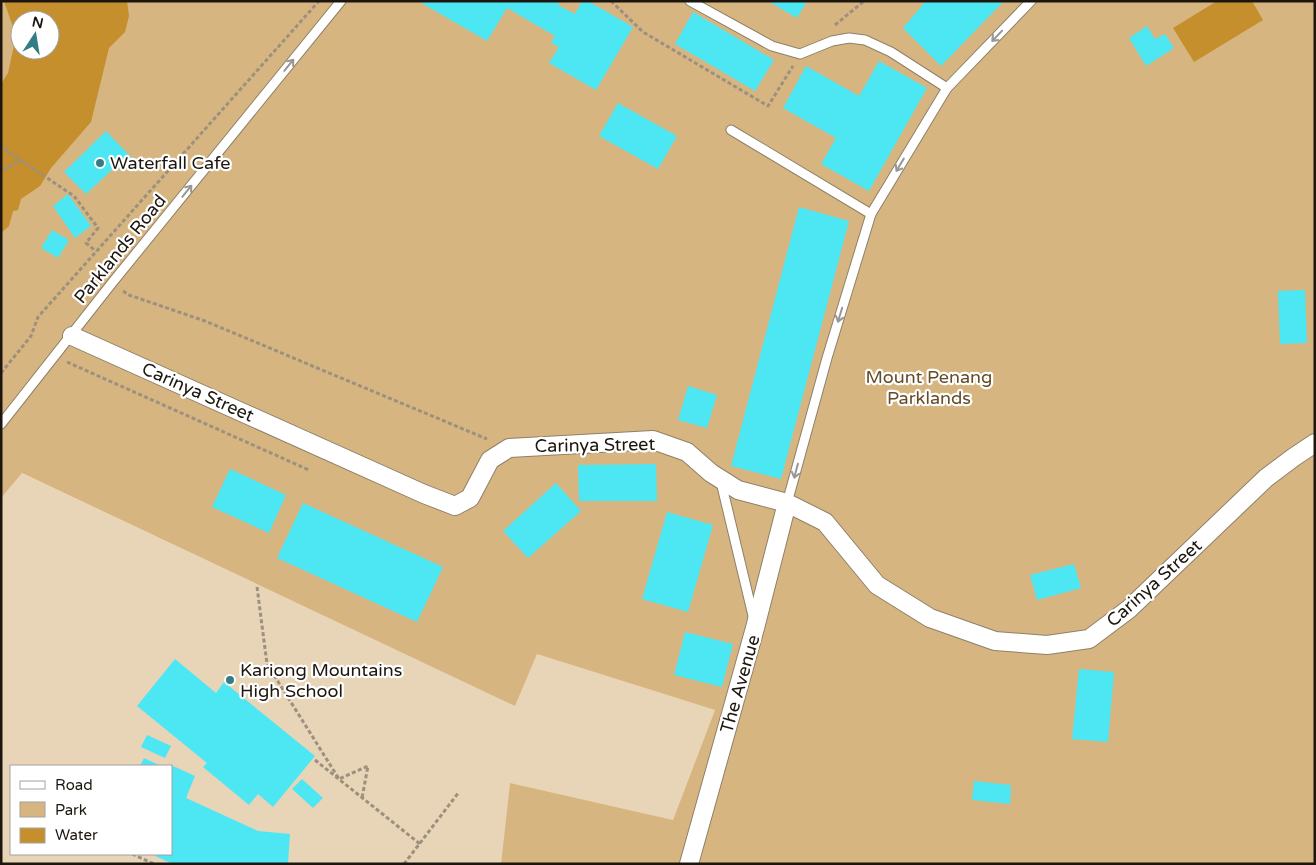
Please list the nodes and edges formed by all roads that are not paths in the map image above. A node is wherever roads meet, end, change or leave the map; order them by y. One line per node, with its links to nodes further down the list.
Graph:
1 (341, 1): 7 (lane, Parklands Road, one-way to 1)
2 (690, 1): 4 (lane)
3 (1031, 1): 4 (lane, one-way to 4)
4 (947, 88): 6 (lane, one-way to 6)
5 (731, 130): 6 (lane)
6 (871, 214): 11 (lane, one-way to 11)
7 (72, 336): 8 (lane, Parklands Road); 10 (street, Carinya Street)
8 (1, 424)
9 (1315, 443): 11 (street, Carinya Street)
10 (721, 480): 11 (street, Carinya Street); 12 (lane)
11 (787, 503): 12 (street, The Avenue)
12 (756, 628): 13 (street, The Avenue)
13 (689, 864)

